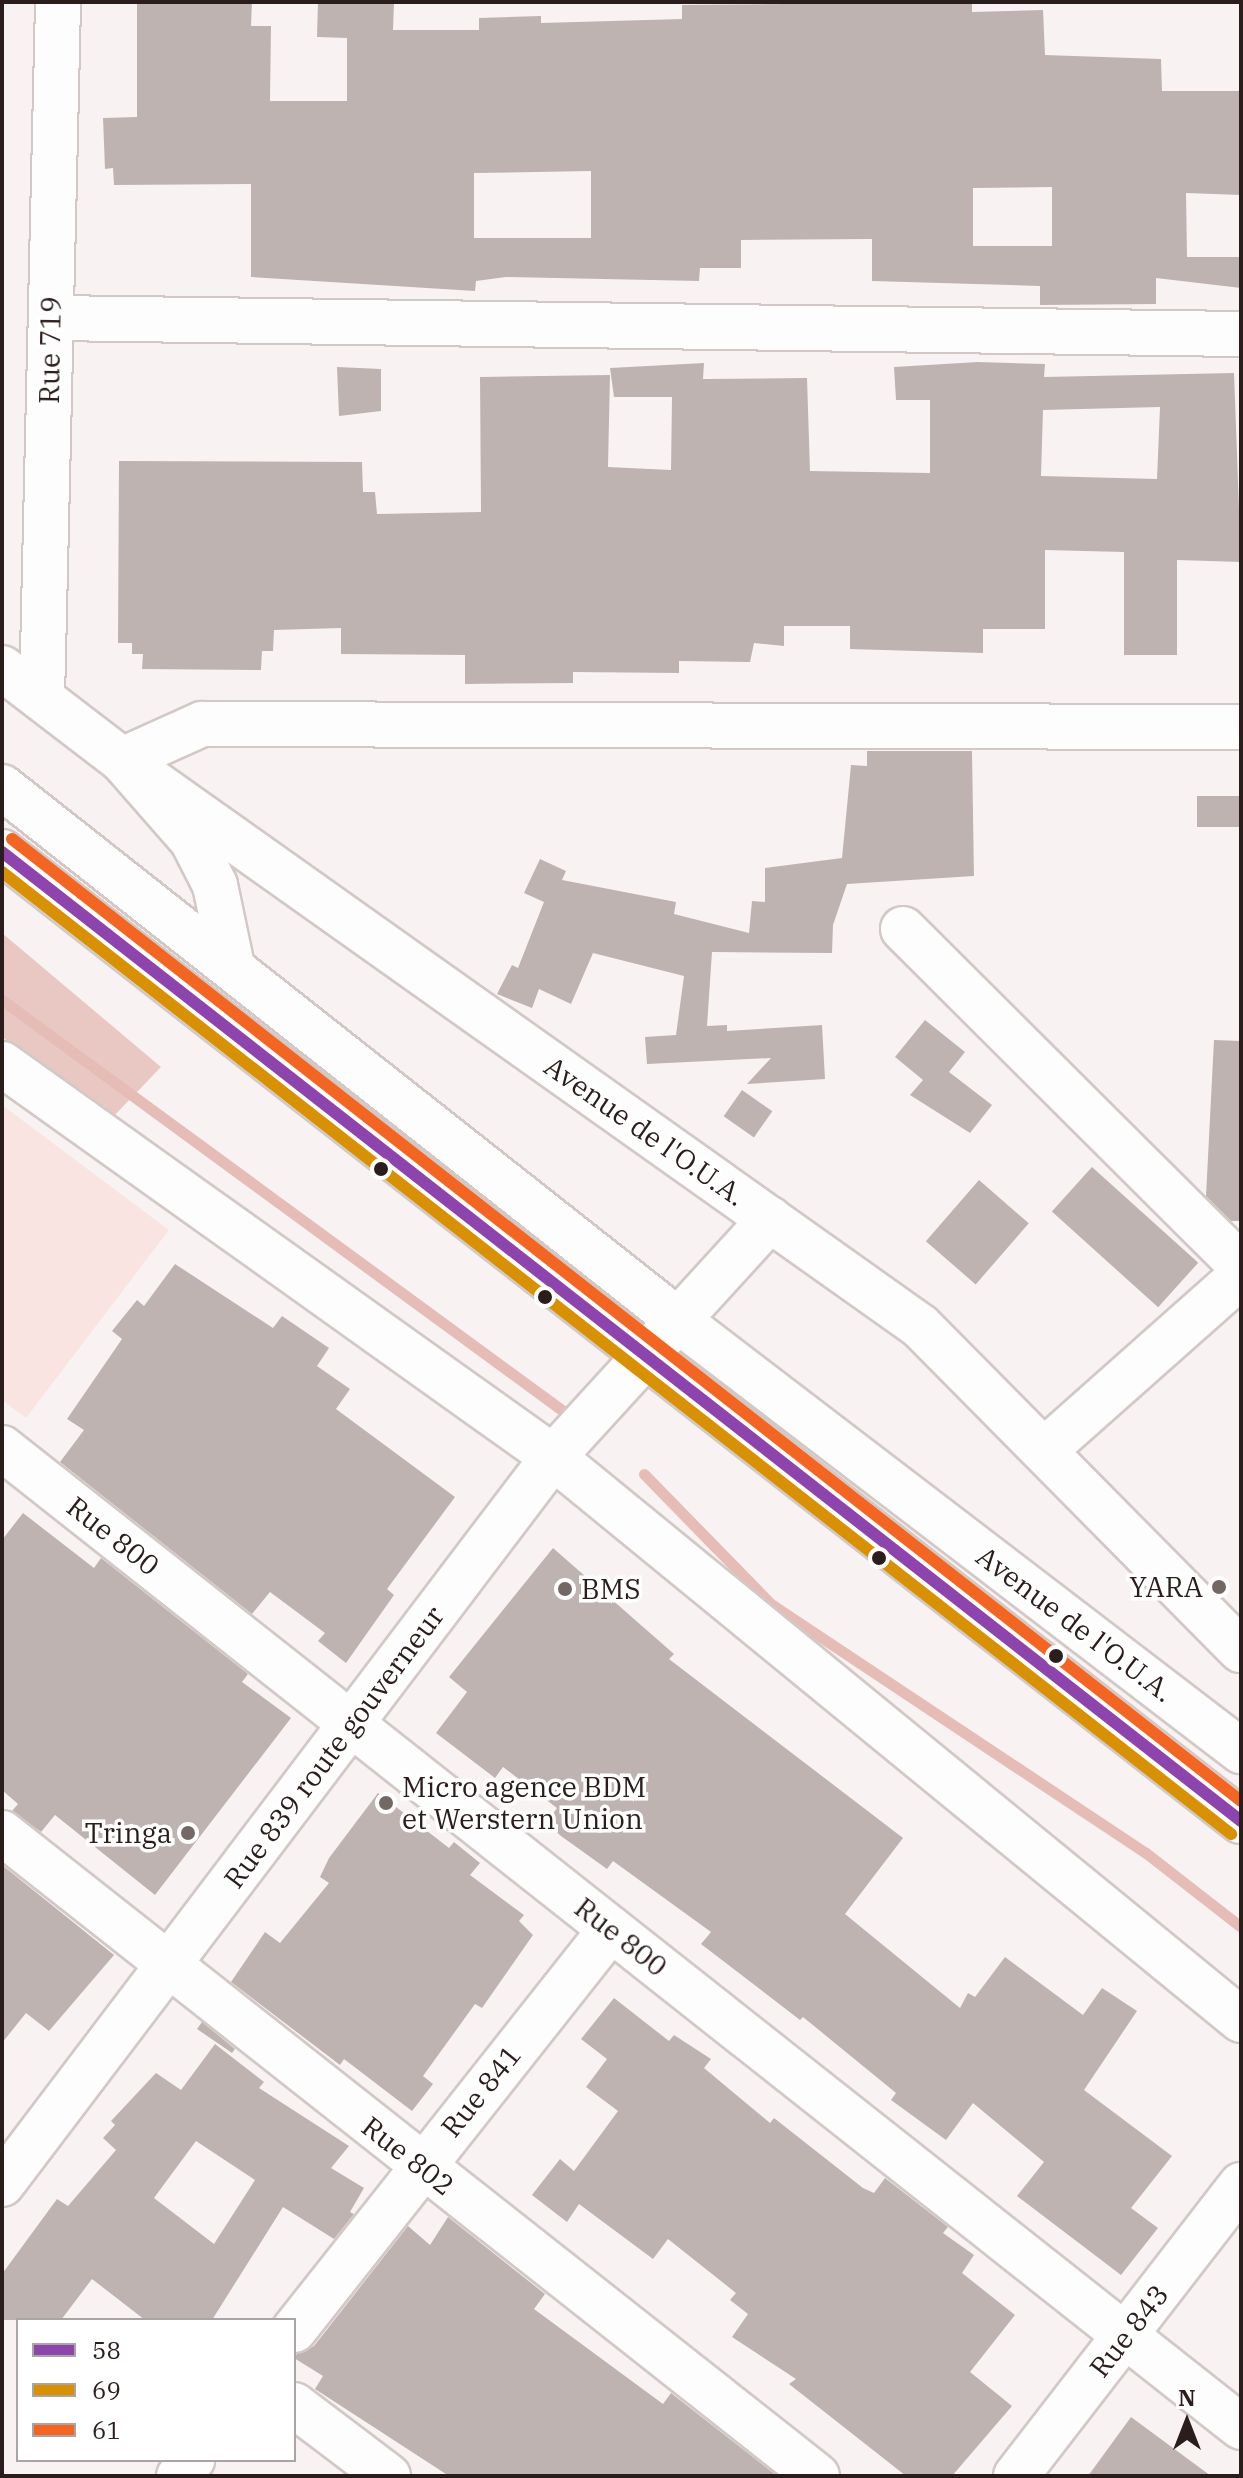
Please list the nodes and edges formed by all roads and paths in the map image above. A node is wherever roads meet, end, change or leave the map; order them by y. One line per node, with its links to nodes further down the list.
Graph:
1 (58, 2): 2 (main road, Rue 719)
2 (51, 318): 3 (main road); 5 (main road, Rue 719)
3 (1241, 334)
4 (2, 668): 5 (main road, Avenue de l'O.U.A.)
5 (42, 698): 7 (main road, Avenue de l'O.U.A.)
6 (1241, 727): 7 (main road)
7 (122, 760): 11 (main road); 13 (main road, Avenue de l'O.U.A.)
8 (2, 787): 11 (main road, Avenue de l'O.U.A.)
9 (2, 852): 17 (main road, Avenue de l'O.U.A.)
10 (903, 929): 14 (main road)
11 (232, 966): 16 (main road, Avenue de l'O.U.A.)
12 (2, 1064): 20 (main road)
13 (770, 1219): 16 (main road, Rue 839 route gouverneur); 19 (main road, Avenue de l'O.U.A.)
14 (1241, 1266)
15 (1241, 1276): 19 (main road)
16 (675, 1318): 17 (main road, Rue 839 route gouverneur); 23 (main road, Avenue de l'O.U.A.)
17 (641, 1355): 20 (main road, Rue 839 route gouverneur); 24 (main road, Avenue de l'O.U.A.)
18 (2, 1448): 22 (main road, Rue 800)
19 (1047, 1448): 21 (main road, Avenue de l'O.U.A.)
20 (553, 1457): 22 (main road, Rue 839 route gouverneur); 28 (main road)
21 (1241, 1650)
22 (351, 1723): 26 (main road, Rue 800); 27 (main road, Rue 839 route gouverneur)
23 (1241, 1751)
24 (1241, 1821)
25 (2, 1833): 27 (main road, Rue 802)
26 (611, 1929): 29 (main road, Rue 841); 33 (main road, Rue 800)
27 (168, 1968): 29 (main road, Rue 802); 30 (main road, Rue 839 route gouverneur)
28 (1241, 2020)
29 (421, 2166): 32 (main road, Rue 841); 37 (main road, Rue 802)
30 (3, 2181)
31 (1241, 2185): 33 (main road, Rue 843)
32 (296, 2327)
33 (1125, 2335): 35 (main road, Rue 800); 38 (main road, Rue 843)
34 (296, 2407): 36 (main road)
35 (1241, 2427)
36 (388, 2476)
37 (817, 2476)
38 (1016, 2476)

